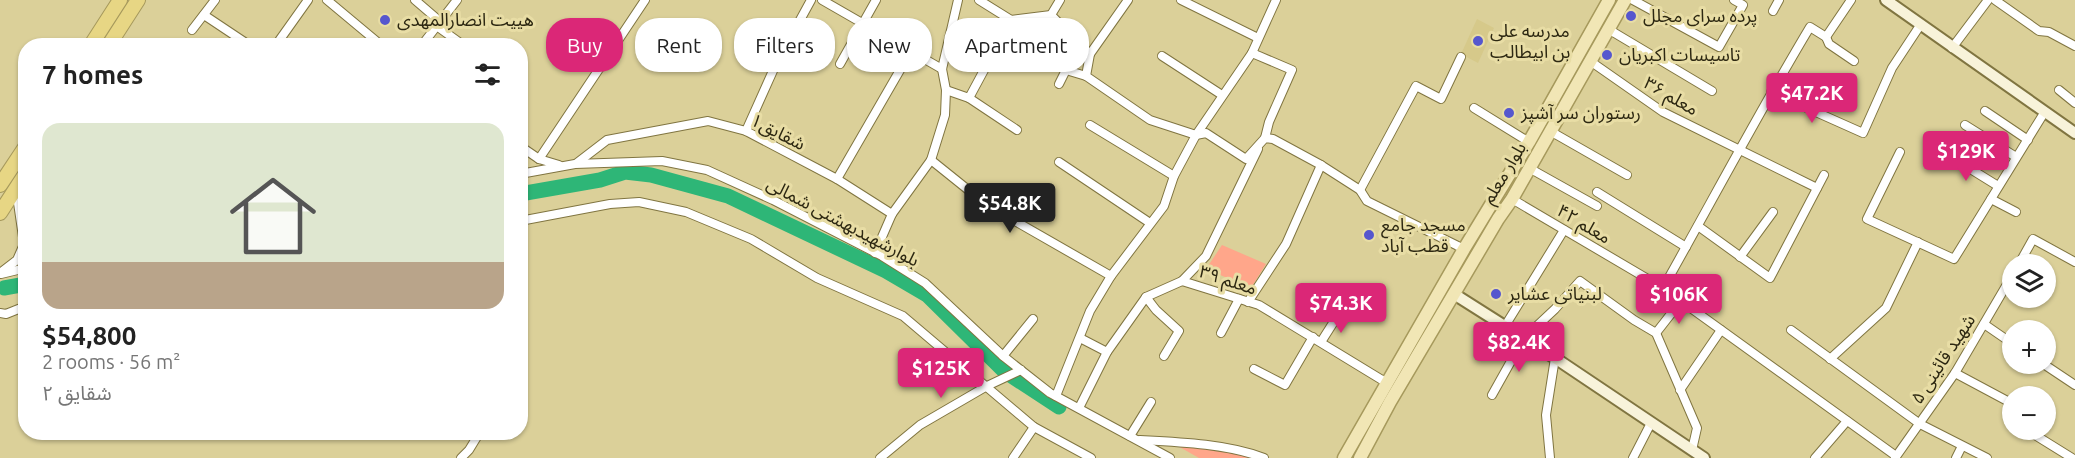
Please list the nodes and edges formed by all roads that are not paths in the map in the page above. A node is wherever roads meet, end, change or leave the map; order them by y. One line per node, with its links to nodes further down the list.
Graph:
1 (120, 0): 39 (highway)
2 (138, 0): 40 (highway)
3 (215, 0): 28 (street)
4 (308, 0): 42 (street)
5 (327, 0): 43 (street)
6 (415, 0): 35 (street)
7 (457, 0): 35 (street)
8 (645, 0): 89 (street)
9 (811, 0): 76 (street)
10 (822, 0): 30 (street)
11 (876, 0): 31 (street)
12 (958, 0): 58 (street)
13 (979, 0): 32 (street)
14 (1060, 0): 29 (street)
15 (1128, 0): 51 (street)
16 (1181, 0): 46 (street)
17 (1276, 0): 46 (street)
18 (1609, 0): 82 (main road, بلوار معلم)
19 (1625, 0): 36 (main road, بلوار معلم)
20 (1633, 0): 21 (street)
21 (1734, 0)
22 (1779, 0): 27 (street)
23 (1851, 0): 38 (street)
24 (1886, 0): 34 (street)
25 (1988, 0): 48 (street)
26 (1995, 0): 47 (street)
27 (1773, 12)
28 (204, 15): 37 (street); 41 (street)
29 (1051, 15): 33 (street); 51 (street)
30 (853, 18)
31 (865, 18)
32 (1008, 18)
33 (1027, 18)
34 (1921, 24): 48 (street); 66 (street)
35 (438, 27): 44 (street); 45 (street)
36 (1608, 29): 54 (main road, بلوار معلم); 65 (street)
37 (192, 30)
38 (1826, 37): 55 (street); 66 (street)
39 (96, 38)
40 (114, 38)
41 (238, 38)
42 (281, 38)
43 (369, 38)
44 (428, 38)
45 (453, 38)
46 (1258, 38): 50 (street)
47 (2075, 46)
48 (1952, 48): 72 (street)
49 (847, 51): 57 (street)
50 (1252, 53): 67 (street); 80 (street)
51 (1090, 54): 61 (street)
52 (1162, 56): 67 (street)
53 (1461, 57): 106 (street)
54 (1590, 61): 77 (main road, بلوار معلم); 83 (street, معلم ۳۶)
55 (1854, 61)
56 (932, 63): 58 (street)
57 (840, 64)
58 (942, 69): 63 (street)
59 (899, 72): 100 (street)
60 (983, 72): 68 (street)
61 (1086, 76): 62 (street); 79 (street)
62 (1059, 84)
63 (946, 90): 68 (street); 90 (street)
64 (2059, 90): 69 (street)
65 (1712, 91)
66 (1771, 92): 83 (street)
67 (1221, 95): 79 (street)
68 (969, 98): 75 (street)
69 (2075, 103)
70 (1474, 108): 82 (street)
71 (1985, 111): 81 (street)
72 (2044, 112): 78 (street); 81 (street)
73 (1090, 125): 98 (street)
74 (1965, 125): 87 (street)
75 (1017, 130)
76 (746, 131): 92 (street, شقایق۱); 100 (street, شقایق۱)
77 (1550, 131): 95 (main road, بلوار معلم); 97 (street)
78 (2075, 133)
79 (1196, 135): 80 (street); 98 (street)
80 (1264, 139): 93 (street); 133 (street)
81 (2028, 140): 87 (street)
82 (1529, 142): 116 (main road, بلوار معلم)
83 (1741, 149): 105 (street, معلم ۳۶); 120 (street)
84 (528, 151): 89 (street)
85 (1900, 152): 122 (street)
86 (1948, 155): 103 (street)
87 (2016, 157): 103 (street)
88 (18, 158): 101 (highway)
89 (539, 159): 94 (street)
90 (931, 160): 115 (street); 132 (street)
91 (1059, 162): 119 (street)
92 (575, 164): 94 (street, بلوارشهیدبهشتی شمالی); 125 (street, بلوارشهیدبهشتی شمالی)
93 (1321, 165): 106 (street); 140 (street)
94 (560, 166): 96 (street, بلوارشهیدبهشتی شمالی)
95 (1529, 168): 108 (main road, بلوار معلم); 111 (street)
96 (528, 172)
97 (1627, 175)
98 (1174, 176): 119 (street)
99 (1824, 176): 105 (street)
100 (837, 179): 115 (street, شقایق۱)
101 (0, 185)
102 (18, 185): 104 (highway)
103 (1998, 186): 109 (street)
104 (16, 188): 110 (street); 114 (highway)
105 (1817, 188): 127 (street)
106 (1360, 190): 124 (street)
107 (1597, 192): 123 (street)
108 (1512, 199): 118 (main road, بلوار معلم); 121 (street, معلم ۴۲)
109 (1991, 199): 113 (street); 122 (street)
110 (18, 202)
111 (1597, 206)
112 (1773, 212): 127 (street)
113 (2016, 212)
114 (0, 213)
115 (892, 214): 125 (street)
116 (1485, 214): 118 (main road); 124 (main road, بلوار معلم)
117 (528, 219): 167 (street)
118 (1498, 219): 136 (main road, بلوار معلم)
119 (1150, 223): 132 (street)
120 (1698, 226): 123 (street); 127 (street)
121 (1564, 230): 134 (street, معلم ۴۲); 146 (street)
122 (1918, 242): 160 (street)
123 (1686, 248): 134 (street)
124 (1464, 249): 165 (main road, بلوار معلم)
125 (875, 253): 157 (street, بلوارشهیدبهشتی شمالی)
126 (2025, 254): 129 (street)
127 (1740, 256)
128 (18, 258): 131 (street)
129 (2075, 262)
130 (18, 270): 131 (street)
131 (0, 273)
132 (1111, 276): 153 (street)
133 (1182, 281): 137 (street); 138 (street, معلم ۳۹)
134 (1663, 288): 139 (street, معلم ۴۲)
135 (2002, 293): 145 (street, شهید قائینی ۵)
136 (1454, 294): 146 (street); 172 (main road, بلوار معلم)
137 (1146, 297): 156 (street); 158 (street)
138 (1239, 299): 140 (street, معلم ۳۹); 149 (street)
139 (1681, 301): 147 (street, معلم ۴۲); 150 (street)
140 (1248, 302): 152 (street, معلم ۳۹)
141 (18, 309): 143 (street)
142 (1340, 312): 155 (street)
143 (0, 313)
144 (1033, 319): 157 (street)
145 (1984, 324): 151 (street); 164 (street, شهید قائینی ۵)
146 (1505, 326): 154 (street)
147 (1721, 330): 168 (street); 175 (street, معلم ۴۲)
148 (1791, 330): 160 (street)
149 (1221, 333)
150 (1656, 333): 154 (street); 168 (street)
151 (2002, 336)
152 (1313, 337): 155 (street, معلم ۳۹); 161 (street)
153 (1080, 338): 156 (street); 170 (street)
154 (1524, 338): 159 (street); 169 (street)
155 (1321, 342): 165 (street, معلم ۳۹)
156 (1107, 352): 174 (street)
157 (1003, 356): 162 (street, بلوارشهیدبهشتی شمالی)
158 (1164, 356)
159 (1555, 358): 176 (street); 193 (street)
160 (1830, 359): 177 (street)
161 (1254, 369)
162 (1021, 370): 167 (street); 170 (street, بلوارشهیدبهشتی شمالی)
163 (2056, 372): 166 (street)
164 (1955, 373): 171 (street); 177 (street, شهید قائینی ۵)
165 (1387, 383): 172 (main road, بلوار معلم)
166 (2075, 385)
167 (987, 386): 178 (street); 186 (street)
168 (1680, 390): 183 (street)
169 (1492, 395)
170 (1056, 396): 174 (street, بلوارشهیدبهشتی شمالی)
171 (2002, 398)
172 (1385, 399): 191 (main road, بلوار معلم); 192 (main road, بلوار معلم)
173 (1152, 402): 179 (street)
174 (1079, 408): 179 (street, بلوارشهیدبهشتی شمالی)
175 (1847, 421): 184 (street, معلم ۴۲); 196 (street)
176 (1651, 423): 183 (street); 194 (street)
177 (1920, 424): 182 (street); 184 (street, شهید قائینی ۵)
178 (1034, 426): 187 (street); 188 (street)
179 (1134, 438): 189 (street, بلوارشهیدبهشتی شمالی); 190 (street)
180 (475, 440): 185 (street)
181 (2043, 440): 199 (street)
182 (1962, 446): 197 (street); 198 (street)
183 (1692, 450): 195 (street)
184 (1896, 457)
185 (461, 458)
186 (880, 458)
187 (1013, 458)
188 (1091, 458)
189 (1170, 458)
190 (1264, 458)
191 (1344, 458)
192 (1360, 458)
193 (1550, 458)
194 (1633, 458)
195 (1704, 458)
196 (1815, 458)
197 (1956, 458)
198 (1988, 458)
199 (2072, 458)

